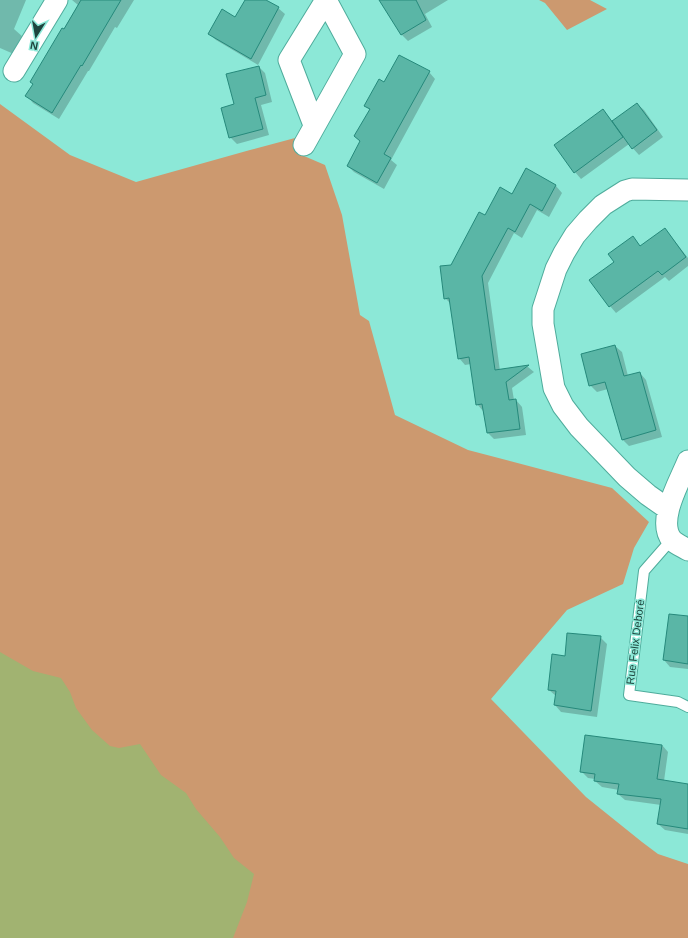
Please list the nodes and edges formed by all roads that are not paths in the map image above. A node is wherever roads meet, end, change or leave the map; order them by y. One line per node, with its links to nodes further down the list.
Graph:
1 (57, 0): 3 (street)
2 (326, 0): 4 (street); 4 (street)
3 (14, 71)
4 (314, 125): 5 (street)
5 (304, 144)
6 (688, 190): 8 (street)
7 (688, 461): 8 (street)
8 (668, 508): 9 (street)
9 (680, 544): 10 (lane, Rue Felix Deboré)
10 (688, 707)

